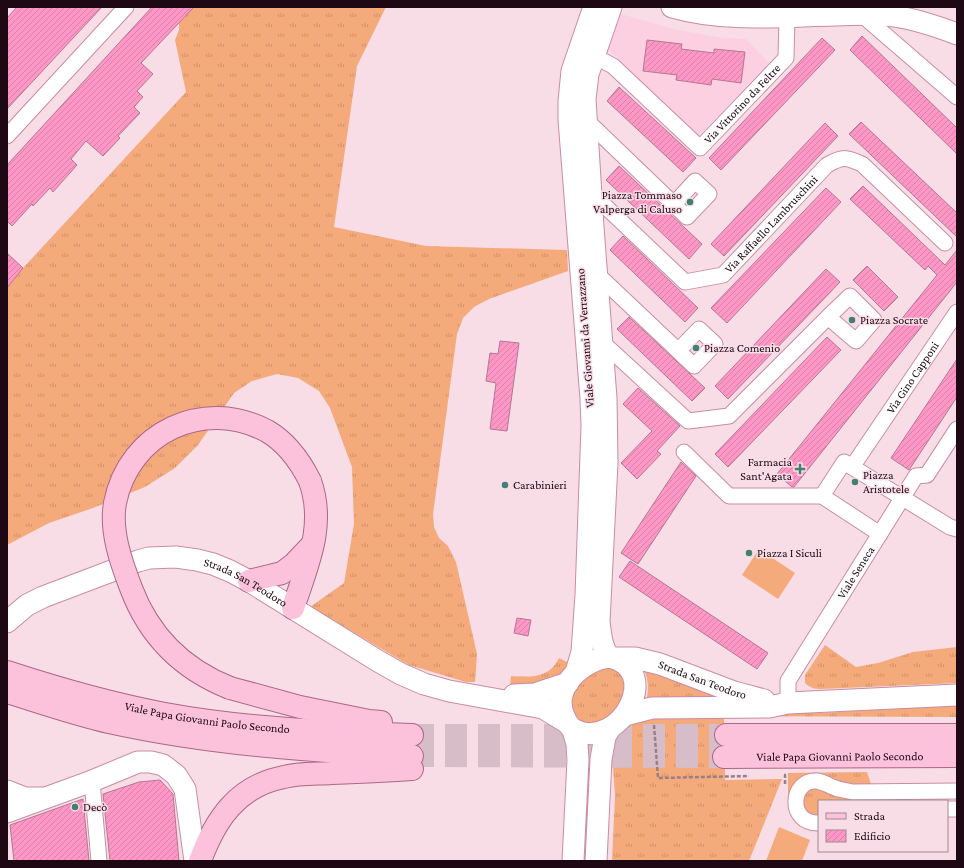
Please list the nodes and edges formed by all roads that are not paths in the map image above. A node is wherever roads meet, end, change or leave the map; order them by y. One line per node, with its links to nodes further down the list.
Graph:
1 (126, 7): 11 (street)
2 (594, 7): 8 (main road, Viale Giovanni da Verrazzano)
3 (611, 7): 8 (main road, Viale Giovanni da Verrazzano)
4 (672, 7): 6 (main road)
5 (861, 14): 6 (main road); 7 (main road); 9 (street)
6 (787, 16): 8 (street, Via Vittorino da Feltre)
7 (957, 34)
8 (585, 67): 10 (main road, Viale Giovanni da Verrazzano); 33 (main road, Viale Giovanni da Verrazzano)
9 (957, 97)
10 (586, 119): 12 (main road, Viale Giovanni da Verrazzano); 13 (street)
11 (7, 136)
12 (591, 198): 14 (street, Via Raffaello Lambruschini); 15 (main road, Viale Giovanni da Verrazzano)
13 (671, 201)
14 (945, 243)
15 (598, 275): 18 (main road, Viale Giovanni da Verrazzano); 19 (street)
16 (957, 312): 22 (street, Via Gino Capponi)
17 (828, 317): 18 (street)
18 (602, 342): 31 (main road, Viale Giovanni da Verrazzano)
19 (675, 347)
20 (957, 429): 24 (street, Viale Seneca)
21 (684, 452): 23 (street)
22 (852, 467): 23 (street); 24 (street)
23 (822, 496): 26 (street)
24 (902, 498): 25 (street); 26 (street, Viale Seneca)
25 (957, 529)
26 (880, 534): 37 (street, Viale Seneca)
27 (313, 544): 28 (main road); 29 (main road); 43 (main road, bridge)
28 (248, 581): 29 (main road, Strada San Teodoro); 30 (main road, Strada San Teodoro)
29 (293, 608): 35 (main road, Strada San Teodoro)
30 (7, 622)
31 (613, 658): 33 (main road); 37 (main road, Strada San Teodoro); 38 (main road)
32 (7, 672): 40 (main road, Viale Papa Giovanni Paolo Secondo)
33 (572, 678): 35 (main road, Strada San Teodoro); 39 (main road)
34 (7, 692): 40 (main road, Viale Papa Giovanni Paolo Secondo)
35 (476, 696): 39 (main road, Strada San Teodoro)
36 (957, 696): 37 (main road, Strada San Teodoro)
37 (788, 703): 38 (main road, Strada San Teodoro)
38 (617, 721): 39 (main road); 56 (main road)
39 (570, 726): 55 (main road)
40 (218, 731): 43 (main road, Viale Papa Giovanni Paolo Secondo)
41 (726, 735): 42 (main road, Viale Papa Giovanni Paolo Secondo)
42 (957, 735)
43 (412, 746): 54 (main road)
44 (957, 756): 45 (main road, Viale Papa Giovanni Paolo Secondo)
45 (724, 757)
46 (92, 781): 49 (main road); 52 (street); 53 (main road)
47 (7, 791): 49 (main road)
48 (957, 791): 51 (street)
49 (44, 798): 50 (main road)
50 (7, 812)
51 (818, 823)
52 (99, 861)
53 (195, 861)
54 (200, 861)
55 (573, 861)
56 (596, 861)

